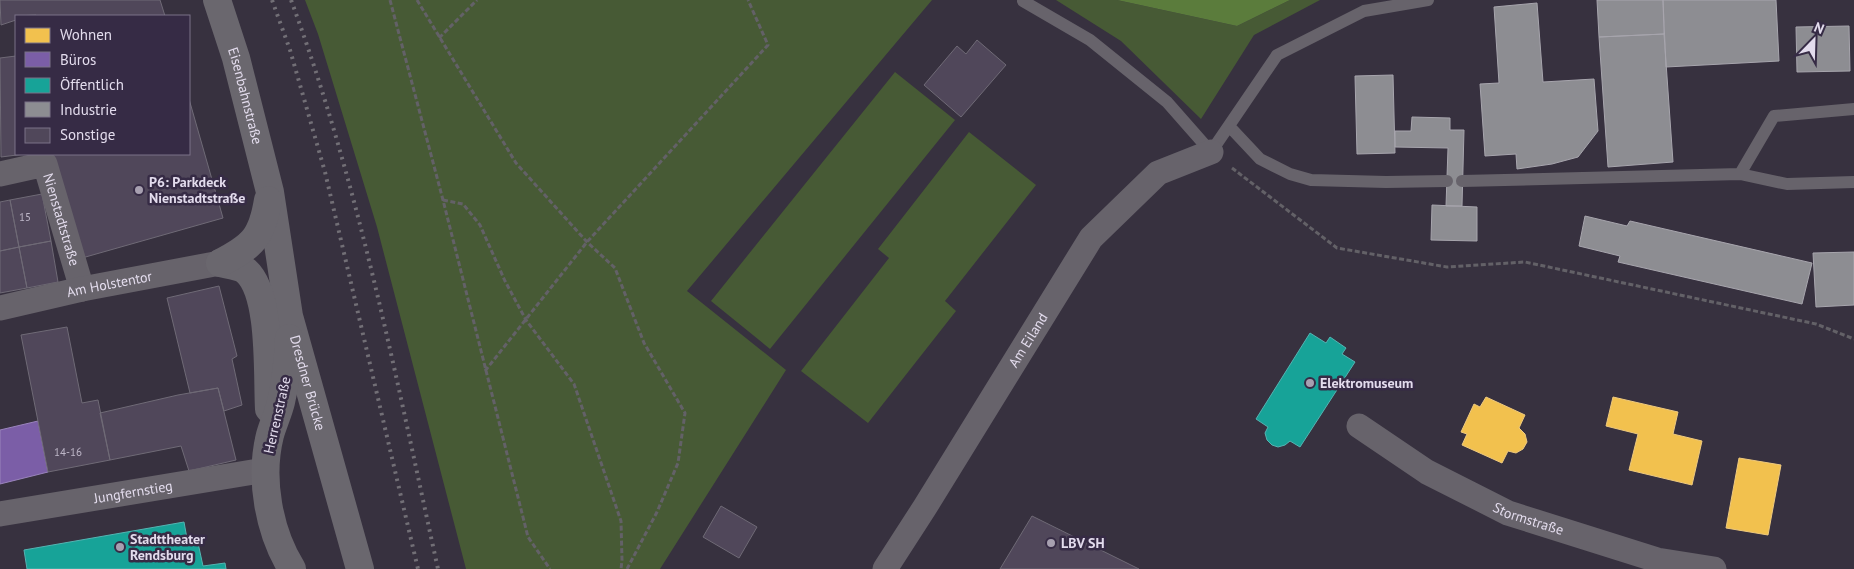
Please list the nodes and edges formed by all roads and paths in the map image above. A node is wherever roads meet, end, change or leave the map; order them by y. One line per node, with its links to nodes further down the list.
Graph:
1 (217, 0): 17 (main road, Eisenbahnstraße)
2 (390, 0): 18 (path)
3 (417, 0): 8 (path)
4 (477, 0): 8 (path)
5 (748, 0): 19 (path)
6 (1428, 0): 10 (lane)
7 (1023, 1): 11 (lane)
8 (439, 38): 19 (path)
9 (1854, 109): 13 (lane)
10 (1229, 126): 11 (lane); 14 (lane)
11 (1211, 152): 25 (path); 37 (street, Am Eiland)
12 (0, 174): 21 (street, Nienstadtstraße)
13 (1740, 174): 15 (lane); 16 (lane)
14 (1447, 181)
15 (1462, 182)
16 (1854, 182)
17 (270, 192): 20 (main road); 23 (main road, Dresdner Brücke)
18 (443, 200): 24 (path); 26 (path)
19 (587, 242): 24 (path); 36 (path)
20 (220, 263): 21 (street, Am Holstentor); 28 (main road)
21 (82, 290): 22 (street, Am Holstentor)
22 (0, 308)
23 (289, 316): 28 (main road, Herrenstraße); 33 (main road, Dresdner Brücke)
24 (526, 320): 26 (path); 35 (path)
25 (1854, 339)
26 (485, 371): 34 (path)
27 (1359, 426): 31 (street, Stormstraße)
28 (270, 436): 29 (main road, Herrenstraße)
29 (265, 470): 30 (street, Jungfernstieg); 32 (main road, Herrenstraße)
30 (0, 514)
31 (1657, 564): 38 (street, Stormstraße)
32 (292, 569)
33 (360, 569)
34 (550, 569)
35 (621, 569)
36 (627, 569)
37 (885, 569)
38 (1714, 569)

